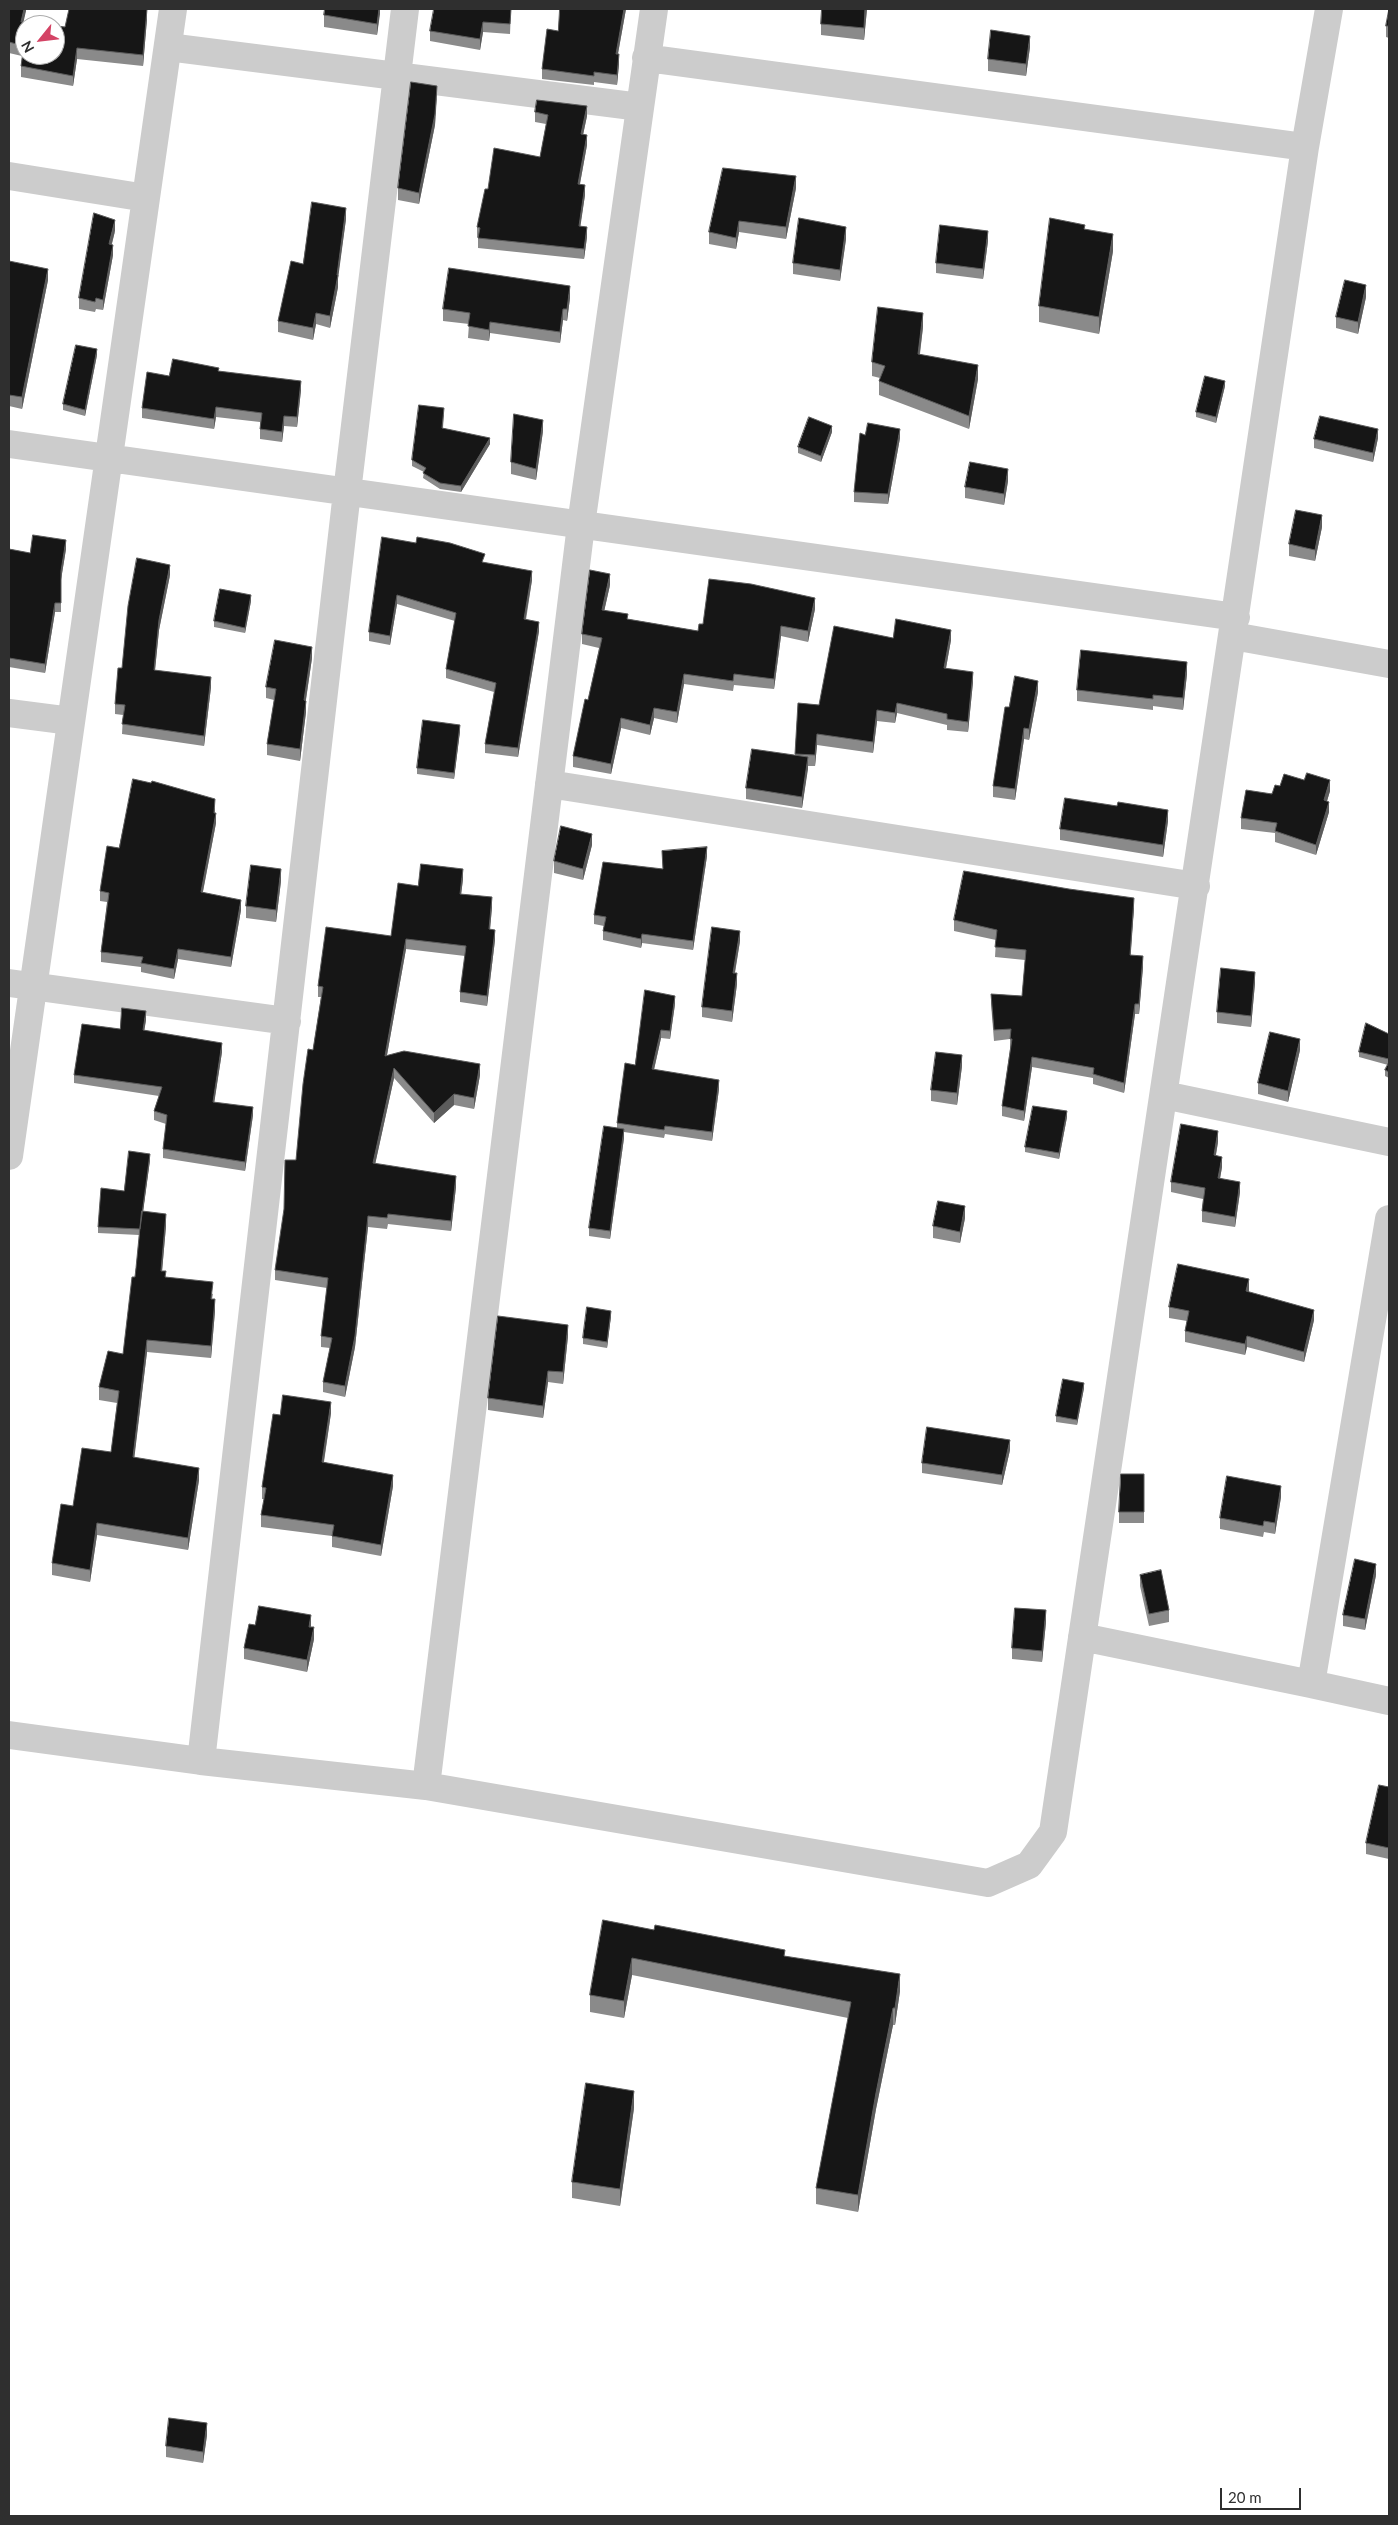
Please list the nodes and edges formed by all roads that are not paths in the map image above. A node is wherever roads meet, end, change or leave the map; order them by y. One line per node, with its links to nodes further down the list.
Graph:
1 (173, 9): 5 (street)
2 (406, 9): 7 (street)
3 (654, 9): 6 (street)
4 (1329, 9): 9 (street)
5 (168, 47): 7 (street); 11 (street)
6 (646, 58): 8 (street); 9 (street)
7 (396, 76): 8 (street); 14 (street)
8 (640, 107): 15 (street)
9 (1305, 147): 16 (street)
10 (9, 176): 11 (street)
11 (146, 198): 13 (street)
12 (9, 444): 13 (street)
13 (109, 458): 14 (street); 19 (street)
14 (347, 492): 15 (street); 23 (street)
15 (581, 525): 16 (street); 20 (street)
16 (1235, 626): 17 (street); 21 (street)
17 (1389, 664)
18 (9, 713): 19 (street)
19 (71, 721): 22 (street)
20 (549, 784): 21 (street); 33 (street)
21 (1196, 886): 24 (street)
22 (21, 984): 23 (street); 26 (street)
23 (287, 1021): 32 (street)
24 (1164, 1095): 25 (street); 28 (street)
25 (1389, 1142)
26 (9, 1156)
27 (1389, 1219): 29 (street)
28 (1082, 1637): 29 (street); 33 (street)
29 (1310, 1684): 30 (street)
30 (1389, 1701)
31 (9, 1735): 32 (street)
32 (201, 1761): 33 (street)
33 (426, 1786)

